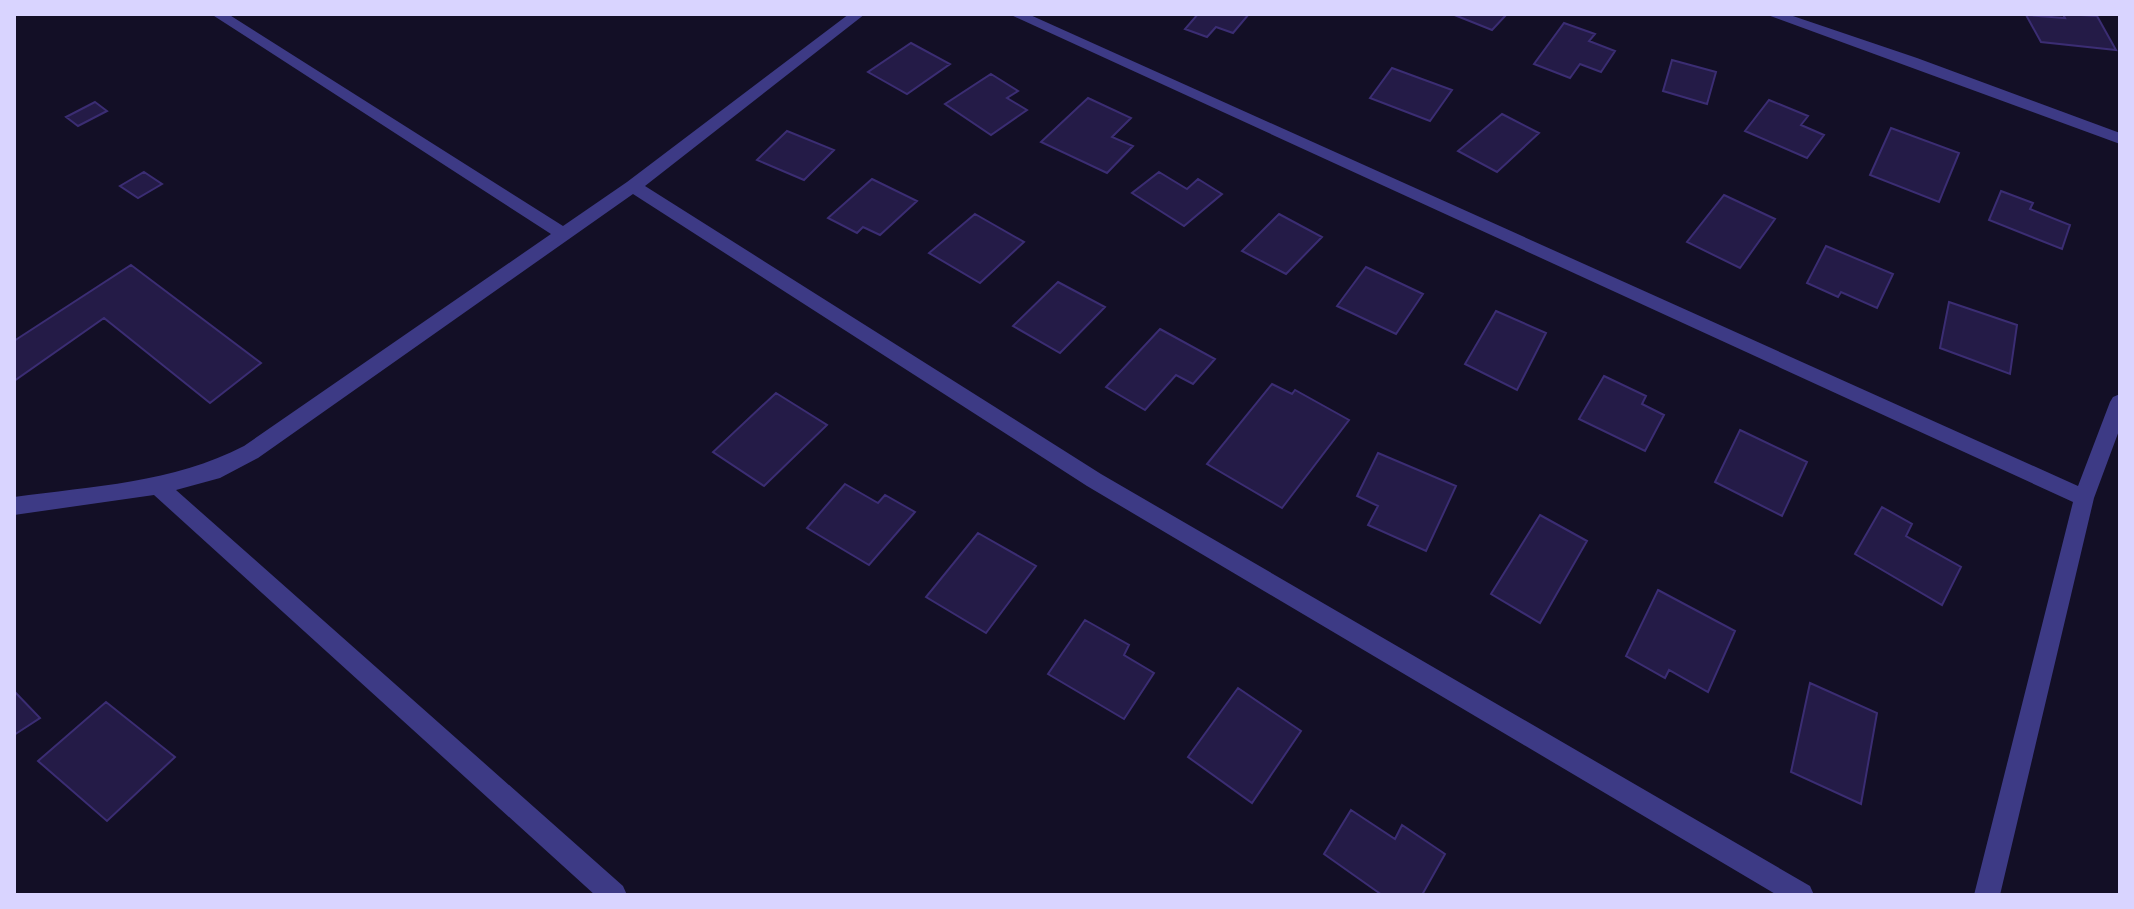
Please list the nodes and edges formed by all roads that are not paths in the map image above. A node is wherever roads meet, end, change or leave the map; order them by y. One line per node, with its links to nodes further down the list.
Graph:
1 (218, 14): 7 (street)
2 (858, 14): 6 (street)
3 (1016, 14): 10 (street)
4 (1772, 14): 5 (street)
5 (2120, 139)
6 (633, 186): 7 (street); 13 (street)
7 (563, 234): 9 (street)
8 (2120, 402): 10 (street)
9 (158, 486): 11 (street); 12 (street)
10 (2084, 498): 14 (street)
11 (14, 506)
12 (614, 895)
13 (1801, 895)
14 (1987, 895)

